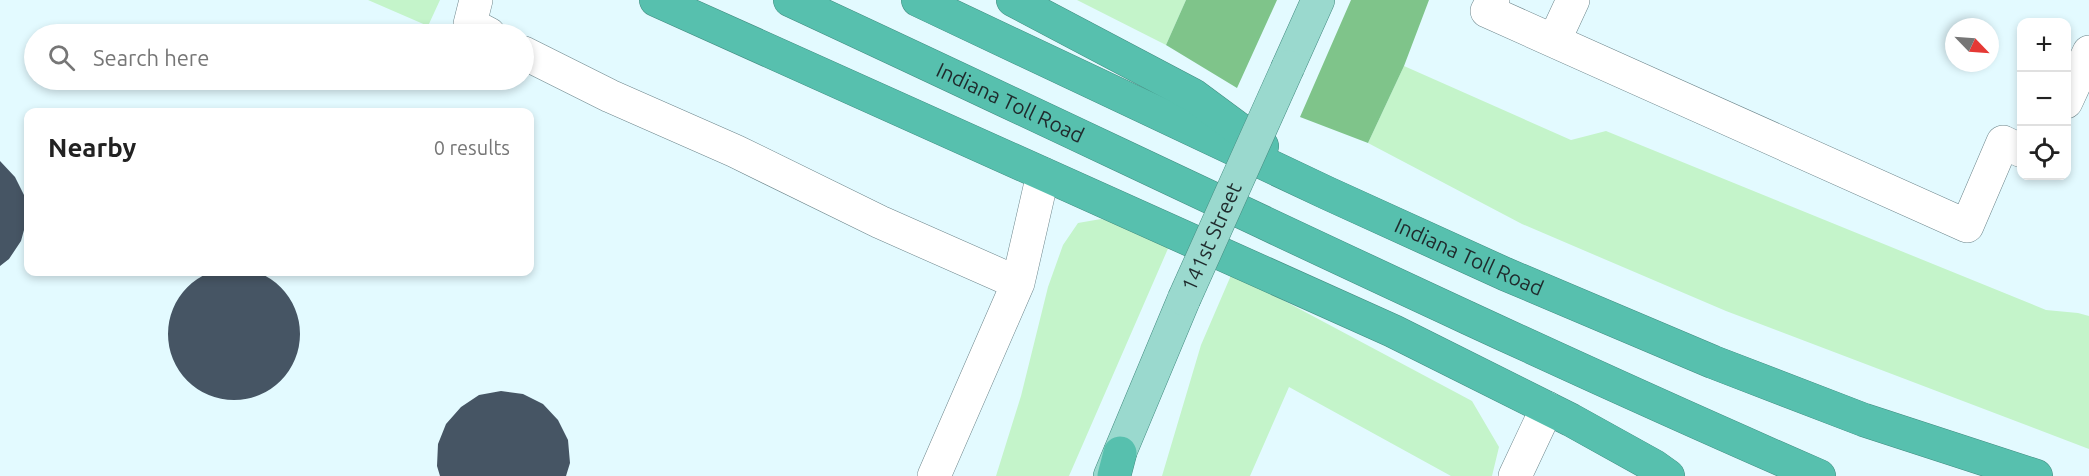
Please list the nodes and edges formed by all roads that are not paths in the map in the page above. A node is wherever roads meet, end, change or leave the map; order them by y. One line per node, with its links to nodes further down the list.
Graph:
1 (476, 0): 9 (lane)
2 (656, 0): 15 (highway)
3 (790, 0): 23 (highway, Indiana Toll Road)
4 (918, 0): 16 (highway, Indiana Toll Road)
5 (1014, 0): 16 (highway)
6 (1318, 0): 19 (main road, 141st Street, bridge)
7 (1492, 0): 10 (lane)
8 (1573, 0): 10 (lane)
9 (470, 24)
10 (1554, 41): 14 (lane)
11 (2089, 51): 13 (lane)
12 (534, 58): 17 (lane)
13 (2071, 93)
14 (2017, 149)
15 (1043, 174): 17 (lane); 18 (highway)
16 (1327, 193): 24 (highway, Indiana Toll Road)
17 (1018, 283): 20 (lane)
18 (1547, 408): 21 (lane); 22 (highway)
19 (1115, 468)
20 (934, 476)
21 (1515, 476)
22 (1668, 476)
23 (1819, 476)
24 (2036, 476)

